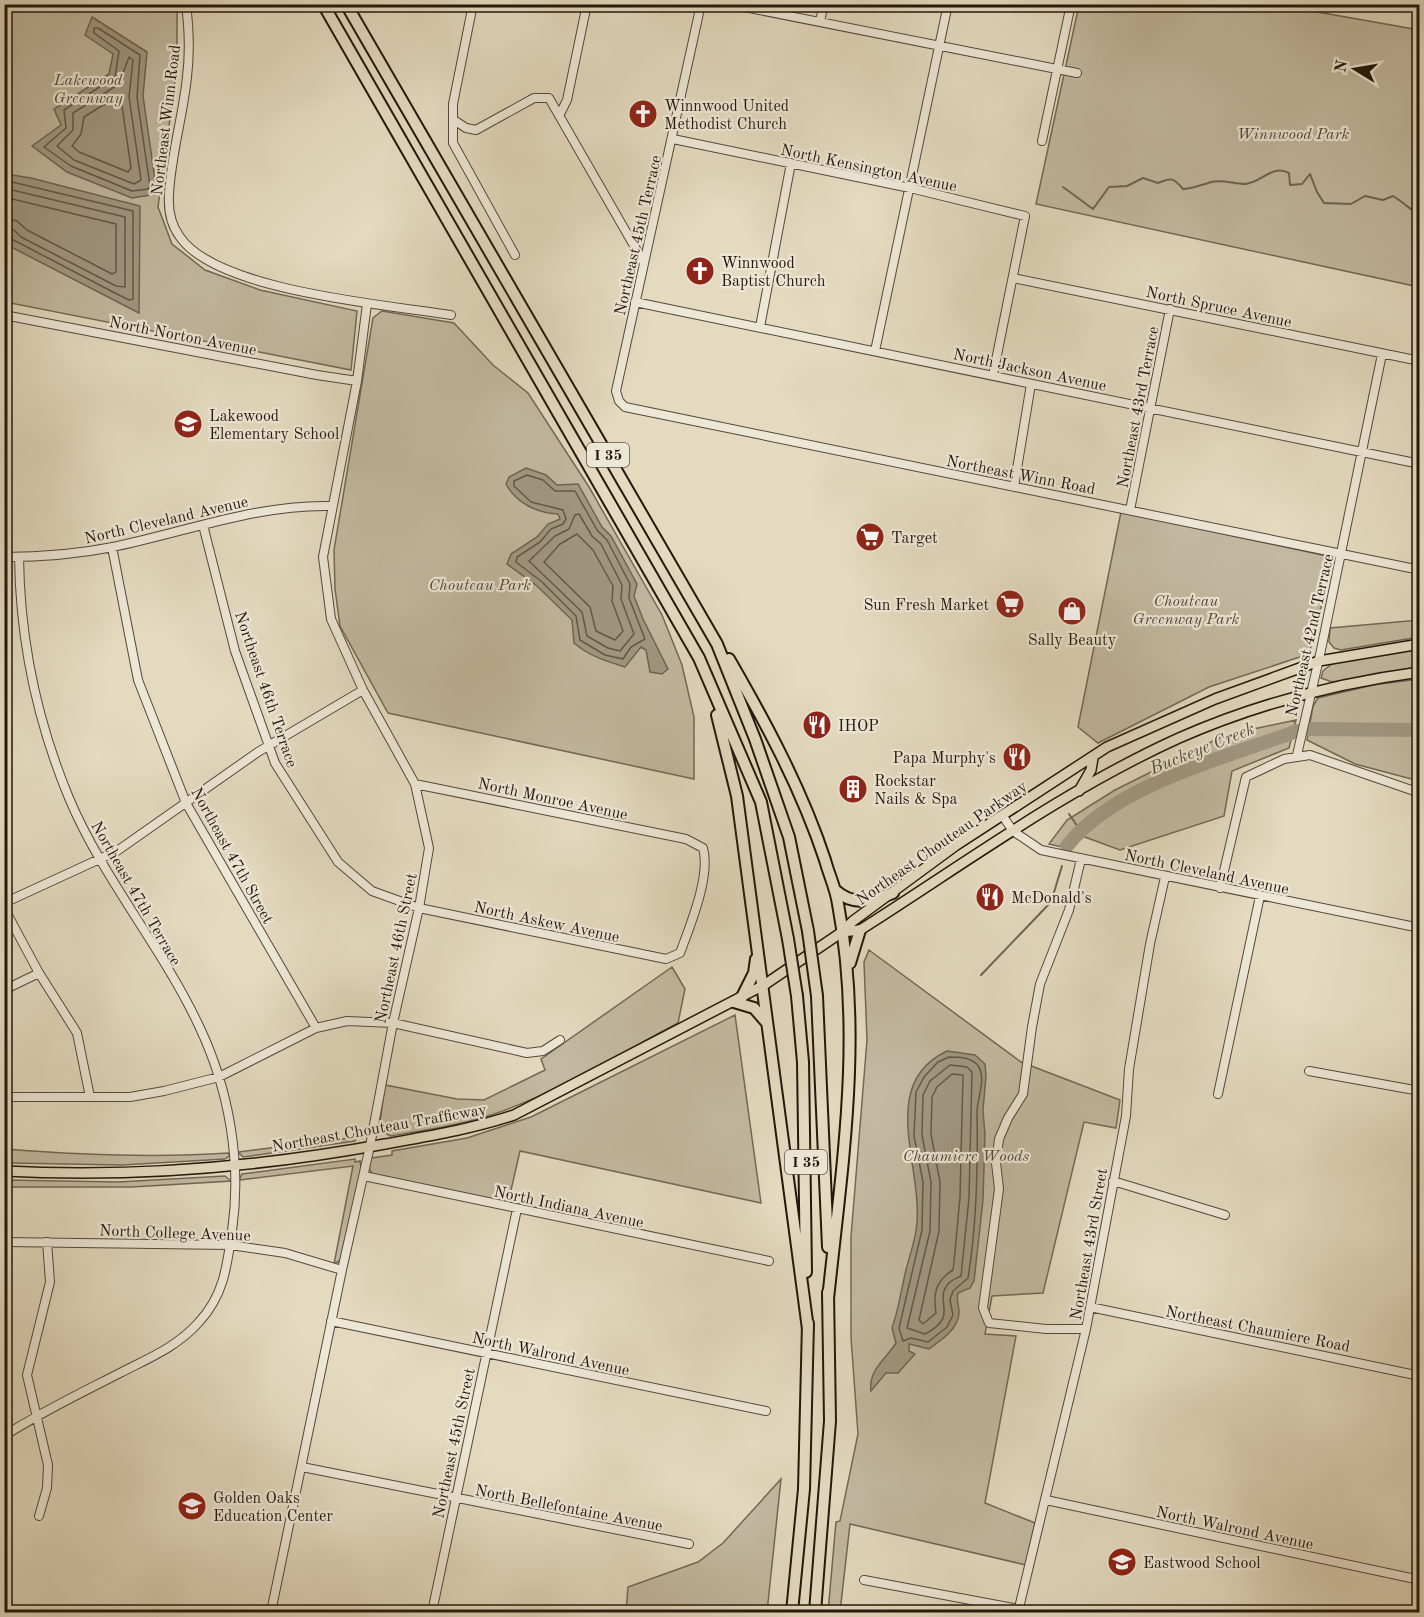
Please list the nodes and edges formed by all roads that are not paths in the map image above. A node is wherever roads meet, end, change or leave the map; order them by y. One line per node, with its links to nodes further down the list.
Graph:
1 (186, 4): 25 (street, Northeast Winn Road)
2 (323, 4): 51 (highway, I 35)
3 (346, 4): 49 (highway, I 35)
4 (473, 4): 16 (street)
5 (587, 4): 15 (street)
6 (701, 4): 17 (street, Northeast 45th Terrace)
7 (729, 4): 11 (street)
8 (824, 4): 11 (street)
9 (948, 4): 12 (street)
10 (1071, 4): 13 (street)
11 (820, 21): 12 (street)
12 (939, 44): 13 (street); 20 (street)
13 (1058, 68): 14 (street); 18 (street)
14 (1077, 73)
15 (560, 114): 16 (street); 22 (street)
16 (453, 120): 21 (street)
17 (673, 139): 19 (street, North Kensington Avenue); 22 (street, Northeast 45th Terrace)
18 (1042, 141)
19 (790, 163): 20 (street, North Kensington Avenue); 29 (street)
20 (910, 188): 23 (street, North Kensington Avenue); 30 (street)
21 (515, 255)
22 (644, 263): 24 (street, Northeast 45th Terrace)
23 (1012, 278): 26 (street, North Spruce Avenue); 33 (street)
24 (635, 302): 29 (street, North Jackson Avenue); 36 (street, Northeast 45th Terrace)
25 (367, 304): 28 (street, Northeast Winn Road); 34 (street, Northeast 46th Street)
26 (1170, 309): 31 (street, North Spruce Avenue); 37 (street, Northeast 43rd Terrace)
27 (4, 315): 34 (street, North Norton Avenue)
28 (451, 315)
29 (760, 327): 30 (street, North Jackson Avenue)
30 (875, 351): 33 (street, North Jackson Avenue)
31 (1382, 354): 32 (street, North Spruce Avenue); 38 (street, Northeast 42nd Terrace)
32 (1419, 361)
33 (993, 375): 35 (street, North Jackson Avenue)
34 (357, 381): 41 (street, Northeast 46th Street)
35 (1031, 384): 37 (street, North Jackson Avenue); 40 (street)
36 (619, 401): 40 (street, Northeast Winn Road)
37 (1150, 407): 38 (street, North Jackson Avenue); 42 (street, Northeast 43rd Terrace)
38 (1363, 452): 39 (street, North Jackson Avenue); 45 (street, Northeast 42nd Terrace)
39 (1419, 464)
40 (1014, 487): 42 (street, Northeast Winn Road)
41 (332, 506): 43 (street, North Cleveland Avenue); 54 (street, Northeast 46th Street)
42 (1130, 510): 45 (street, Northeast Winn Road)
43 (203, 525): 44 (street, North Cleveland Avenue); 56 (street, Northeast 46th Terrace)
44 (111, 547): 47 (street, North Cleveland Avenue); 62 (street, Northeast 47th Street)
45 (1341, 554): 48 (street, Northeast Winn Road); 52 (street, Northeast 42nd Terrace)
46 (4, 557): 47 (street, North Cleveland Avenue)
47 (19, 557): 66 (street, Northeast 47th Terrace)
48 (1419, 570)
49 (717, 644): 69 (highway); 107 (highway, I 35, bridge)
50 (1419, 644): 52 (main road, Northeast Chouteau Parkway)
51 (699, 658): 78 (highway); 110 (highway, I 35, bridge)
52 (1319, 662): 55 (street, Northeast 42nd Terrace); 58 (main road, Northeast Chouteau Parkway)
53 (1419, 672): 55 (main road, Northeast Chouteau Parkway)
54 (363, 690): 56 (street); 59 (street, Northeast 46th Street)
55 (1310, 692): 57 (street, Northeast 42nd Terrace); 60 (main road, Northeast Chouteau Parkway)
56 (268, 745): 62 (street); 74 (street, Northeast 46th Terrace)
57 (1297, 755): 61 (street); 68 (street)
58 (1093, 758): 60 (main road); 63 (main road, Northeast Chouteau Parkway)
59 (415, 784): 74 (street, Northeast 46th Street); 79 (street, North Monroe Avenue)
60 (1079, 791): 64 (main road, Northeast Chouteau Parkway)
61 (1419, 793)
62 (186, 803): 66 (street); 87 (street, Northeast 47th Street)
63 (1002, 815): 64 (street, North Cleveland Avenue); 70 (main road, Northeast Chouteau Parkway)
64 (1013, 831): 65 (street, North Cleveland Avenue); 76 (main road, Northeast Chouteau Parkway)
65 (1081, 859): 67 (street, North Cleveland Avenue); 111 (street)
66 (99, 860): 72 (street); 90 (street, Northeast 47th Terrace)
67 (1165, 876): 68 (street, North Cleveland Avenue); 99 (street, Northeast 43rd Street)
68 (1220, 888): 71 (street, North Cleveland Avenue)
69 (834, 889): 70 (highway); 77 (highway)
70 (893, 892): 77 (main road, Northeast Chouteau Parkway)
71 (1260, 896): 75 (street, North Cleveland Avenue); 92 (street)
72 (4, 903)
73 (4, 908): 80 (street)
74 (419, 908): 79 (street, North Askew Avenue); 85 (street, Northeast 46th Street)
75 (1419, 928)
76 (860, 930): 77 (main road, Northeast Chouteau Parkway); 81 (highway)
77 (842, 932): 81 (highway); 82 (main road, Northeast Chouteau Trafficway)
78 (756, 952): 82 (highway); 84 (highway)
79 (669, 960)
80 (39, 973): 83 (street); 94 (street)
81 (848, 975): 107 (highway)
82 (764, 986): 84 (main road, Northeast Chouteau Trafficway); 86 (highway)
83 (4, 990)
84 (738, 1000): 86 (highway); 95 (main road, Northeast Chouteau Trafficway)
85 (393, 1023): 87 (street); 88 (street); 95 (street, Northeast 46th Street)
86 (769, 1027): 110 (highway)
87 (316, 1028): 90 (street)
88 (560, 1040)
89 (1309, 1071): 91 (street)
90 (219, 1077): 94 (street); 96 (street, Northeast 47th Terrace)
91 (1419, 1091)
92 (1218, 1094)
93 (4, 1097): 94 (street)
94 (90, 1097)
95 (370, 1146): 96 (main road, Northeast Chouteau Trafficway); 98 (street, Northeast 46th Street)
96 (236, 1166): 97 (main road, Northeast Chouteau Trafficway); 104 (street, Northeast 47th Terrace)
97 (4, 1171)
98 (364, 1176): 100 (street, North Indiana Avenue); 106 (street, Northeast 46th Street)
99 (1113, 1181): 101 (street); 108 (street, Northeast 43rd Street)
100 (517, 1209): 105 (street, North Indiana Avenue); 112 (street, Northeast 45th Street)
101 (1225, 1215)
102 (4, 1242): 103 (street, North College Avenue)
103 (47, 1242): 104 (street, North College Avenue); 115 (street)
104 (230, 1245): 106 (street, North College Avenue); 115 (street, Northeast 47th Terrace)
105 (769, 1261)
106 (342, 1270): 109 (street, Northeast 46th Street)
107 (828, 1299): 128 (highway, I 35)
108 (1090, 1307): 111 (street, Northeast 43rd Street); 113 (street, Northeast Chaumiere Road)
109 (331, 1321): 112 (street, North Walrond Avenue); 117 (street, Northeast 46th Street)
110 (808, 1329): 127 (highway, I 35)
111 (1086, 1329): 119 (street, Northeast 43rd Street)
112 (486, 1353): 114 (street, North Walrond Avenue); 118 (street, Northeast 45th Street)
113 (1419, 1376)
114 (766, 1411)
115 (34, 1416): 116 (street, Northeast 47th Terrace); 120 (street)
116 (4, 1436)
117 (302, 1467): 118 (street, North Bellefontaine Avenue); 125 (street, Northeast 46th Street)
118 (456, 1497): 121 (street, North Bellefontaine Avenue); 126 (street, Northeast 45th Street)
119 (1046, 1500): 123 (street, North Walrond Avenue); 124 (street, Northeast 43rd Street)
120 (39, 1515)
121 (689, 1544)
122 (864, 1580): 124 (street)
123 (1419, 1580)
124 (1019, 1611)
125 (271, 1612)
126 (432, 1612)
127 (792, 1612)
128 (815, 1612)

